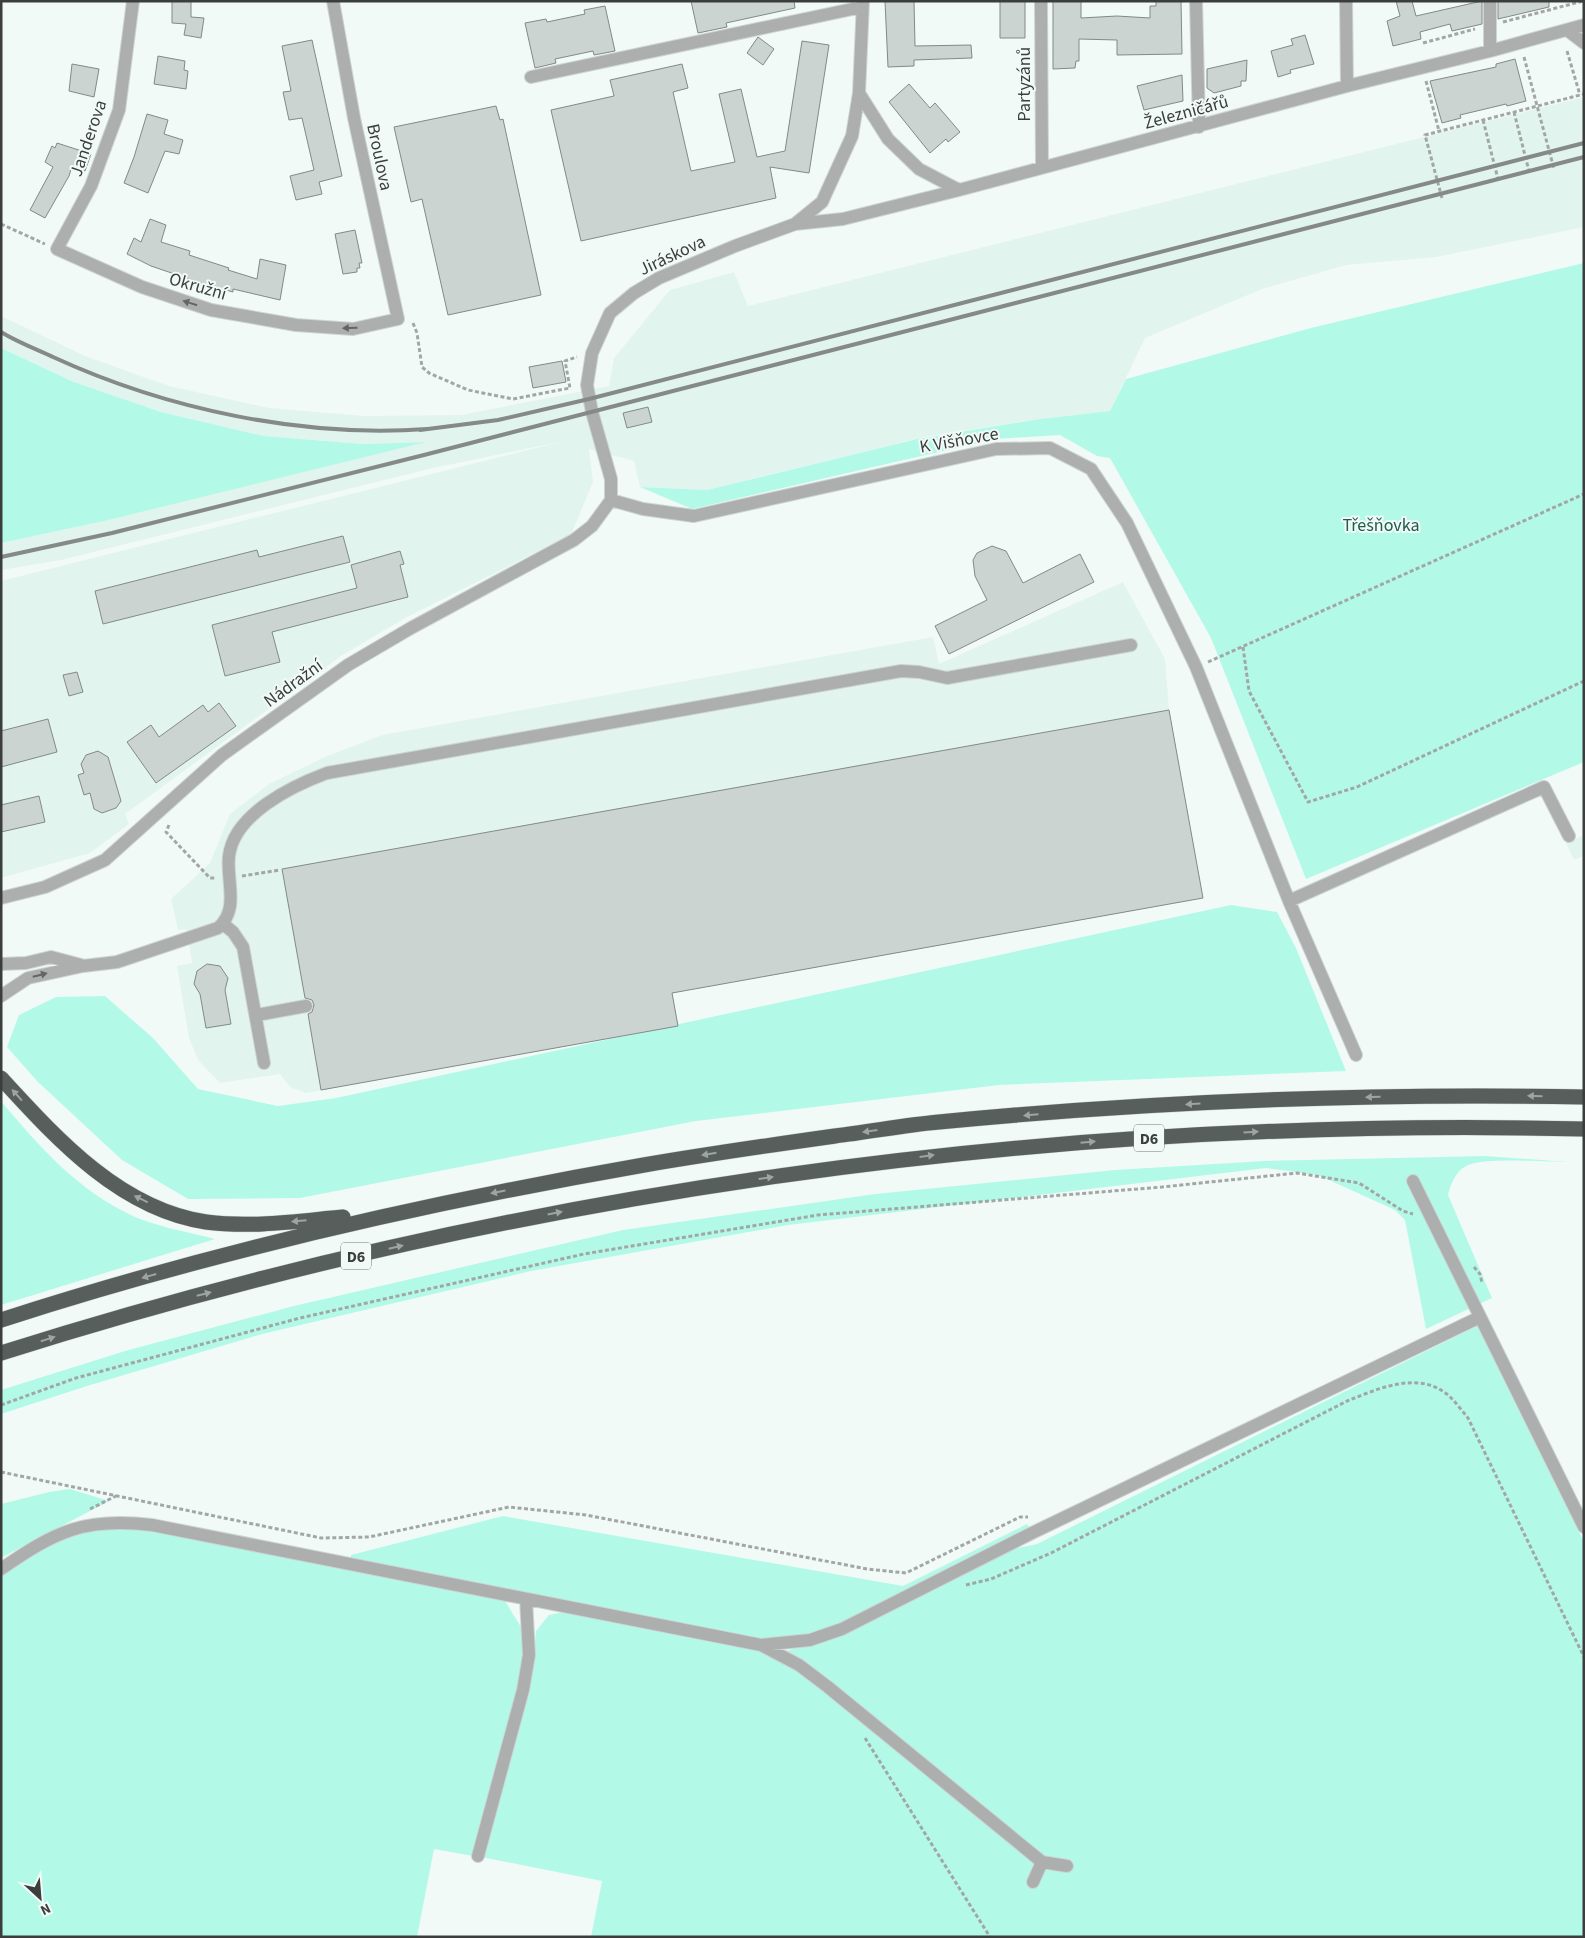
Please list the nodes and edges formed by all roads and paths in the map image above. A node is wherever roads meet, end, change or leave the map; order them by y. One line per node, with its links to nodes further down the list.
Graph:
1 (133, 1): 32 (street, Janderova)
2 (333, 1): 33 (street, Broulova)
3 (1041, 1): 24 (street, Partyzánů)
4 (1196, 1): 22 (street)
5 (1346, 1): 16 (street)
6 (1490, 1): 12 (street)
7 (863, 4): 14 (street); 17 (street, Jiráskova)
8 (1584, 25): 9 (street, Železničářů)
9 (1568, 30): 10 (street); 12 (street, Železničářů)
10 (1584, 43)
11 (1564, 49): 18 (path)
12 (1490, 51): 16 (street, Železničářů)
13 (1523, 54): 19 (path)
14 (531, 77)
15 (1426, 80): 23 (path)
16 (1347, 86): 22 (street, Železničářů)
17 (859, 93): 28 (street); 31 (street, Jiráskova)
18 (1582, 95): 19 (path)
19 (1537, 106): 20 (path); 25 (path)
20 (1514, 112): 21 (path); 26 (path)
21 (1483, 120): 23 (path); 27 (path)
22 (1199, 127): 24 (street, Železničářů)
23 (1439, 131): 29 (path)
24 (1042, 167): 28 (street, Železničářů)
25 (1554, 169)
26 (1530, 175)
27 (1499, 183)
28 (959, 190): 31 (street, Železničářů)
29 (1442, 198)
30 (1, 224): 32 (path)
31 (795, 224): 34 (street, Jiráskova)
32 (57, 249): 33 (street, Okružní, one-way to 32)
33 (398, 319): 34 (path)
34 (592, 353): 36 (street, Jiráskova)
35 (1584, 494): 38 (path)
36 (611, 500): 39 (street, K Višňovce); 41 (street, Nádražní)
37 (1131, 645): 48 (street)
38 (1243, 647): 39 (path); 40 (path)
39 (1196, 667): 47 (street, K Višňovce)
40 (1584, 681)
41 (180, 793): 45 (path); 46 (street, Nádražní)
42 (1570, 836): 47 (street)
43 (280, 870): 44 (path)
44 (239, 876)
45 (221, 878)
46 (1, 898)
47 (1289, 901): 54 (street, K Višňovce)
48 (223, 924): 50 (street); 53 (street)
49 (1, 964): 50 (street)
50 (83, 966): 51 (street, one-way to 50)
51 (1, 996)
52 (306, 1006): 53 (street)
53 (256, 1015): 55 (street)
54 (1356, 1055)
55 (264, 1062)
56 (1, 1078): 60 (highway, one-way to 56)
57 (1584, 1097): 60 (highway, D6, one-way to 60)
58 (1584, 1129): 64 (highway, D6, one-way to 58)
59 (1413, 1181): 61 (street)
60 (400, 1212): 63 (highway, D6, one-way to 63)
61 (1433, 1220): 62 (street); 65 (path)
62 (1480, 1317): 68 (street); 72 (street)
63 (1, 1320)
64 (1, 1353)
65 (1, 1405)
66 (1, 1472): 67 (path)
67 (1037, 1517)
68 (1584, 1527)
69 (1, 1569): 71 (street)
70 (958, 1587): 73 (path)
71 (526, 1599): 72 (street); 75 (street)
72 (761, 1645): 76 (street)
73 (1584, 1657)
74 (864, 1737): 79 (path)
75 (478, 1856)
76 (1042, 1862): 77 (street); 78 (street)
77 (1067, 1866)
78 (1033, 1882)
79 (990, 1937)

